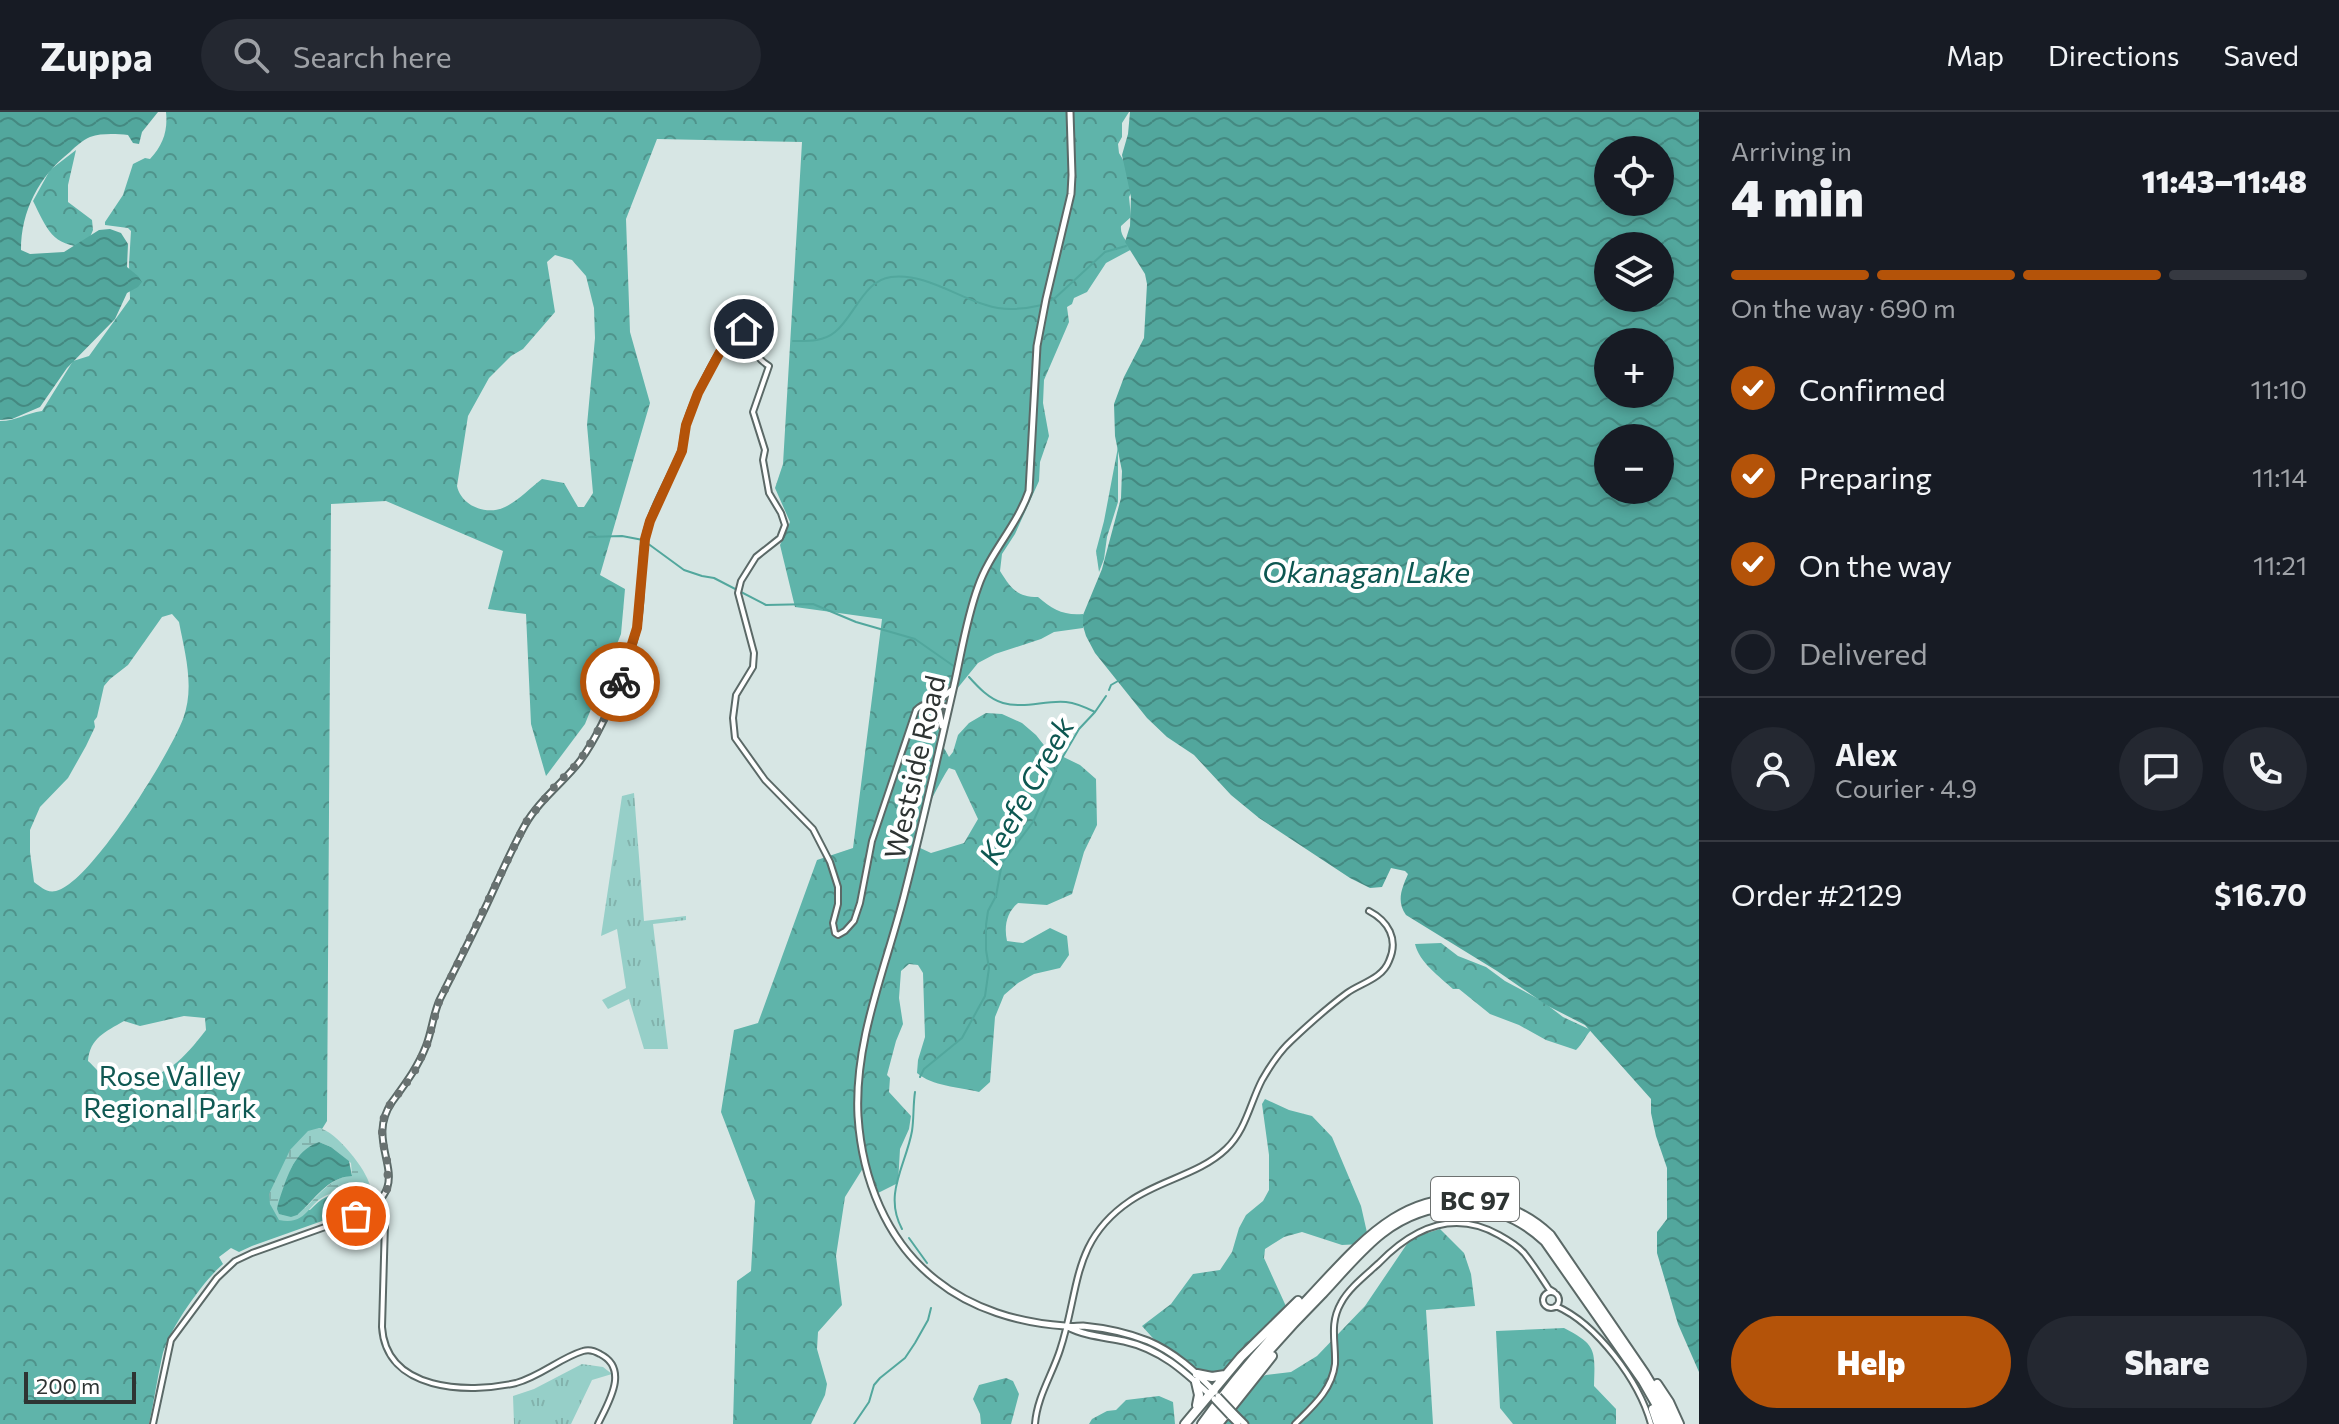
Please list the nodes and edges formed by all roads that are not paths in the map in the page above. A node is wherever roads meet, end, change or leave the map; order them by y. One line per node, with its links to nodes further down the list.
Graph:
1 (1070, 112): 2 (main road, Westside Road)
2 (953, 690): 3 (main road); 4 (main road, Westside Road)
3 (930, 703): 4 (street); 5 (main road); 7 (street)
4 (949, 707): 5 (main road, Westside Road)
5 (943, 732): 13 (main road, Westside Road)
6 (1369, 911): 13 (street)
7 (373, 1208): 20 (street); 21 (street)
8 (1356, 1254): 14 (highway, BC 97); 15 (highway); 24 (highway, BC 97); 25 (highway, BC 97); 26 (highway)
9 (1541, 1277): 10 (street); 11 (street); 29 (street)
10 (1554, 1292): 11 (street); 12 (street)
11 (1545, 1294): 12 (street)
12 (1556, 1306): 30 (street)
13 (1067, 1327): 16 (main road, Westside Road); 22 (street)
14 (1615, 1334): 31 (highway); 32 (highway, BC 97); 33 (highway)
15 (1225, 1375): 16 (highway); 17 (highway)
16 (1197, 1378): 17 (main road, Westside Road); 18 (highway)
17 (1214, 1395): 18 (highway); 19 (main road, Westside Road, bridge)
18 (1193, 1413): 23 (highway)
19 (1232, 1414): 27 (main road, Westside Road); 28 (main road, Westside Road)
20 (153, 1424)
21 (598, 1424)
22 (1035, 1424)
23 (1185, 1424)
24 (1202, 1424)
25 (1209, 1424)
26 (1218, 1424)
27 (1238, 1424)
28 (1245, 1424)
29 (1295, 1424)
30 (1651, 1424)
31 (1661, 1424)
32 (1671, 1424)
33 (1679, 1424)

